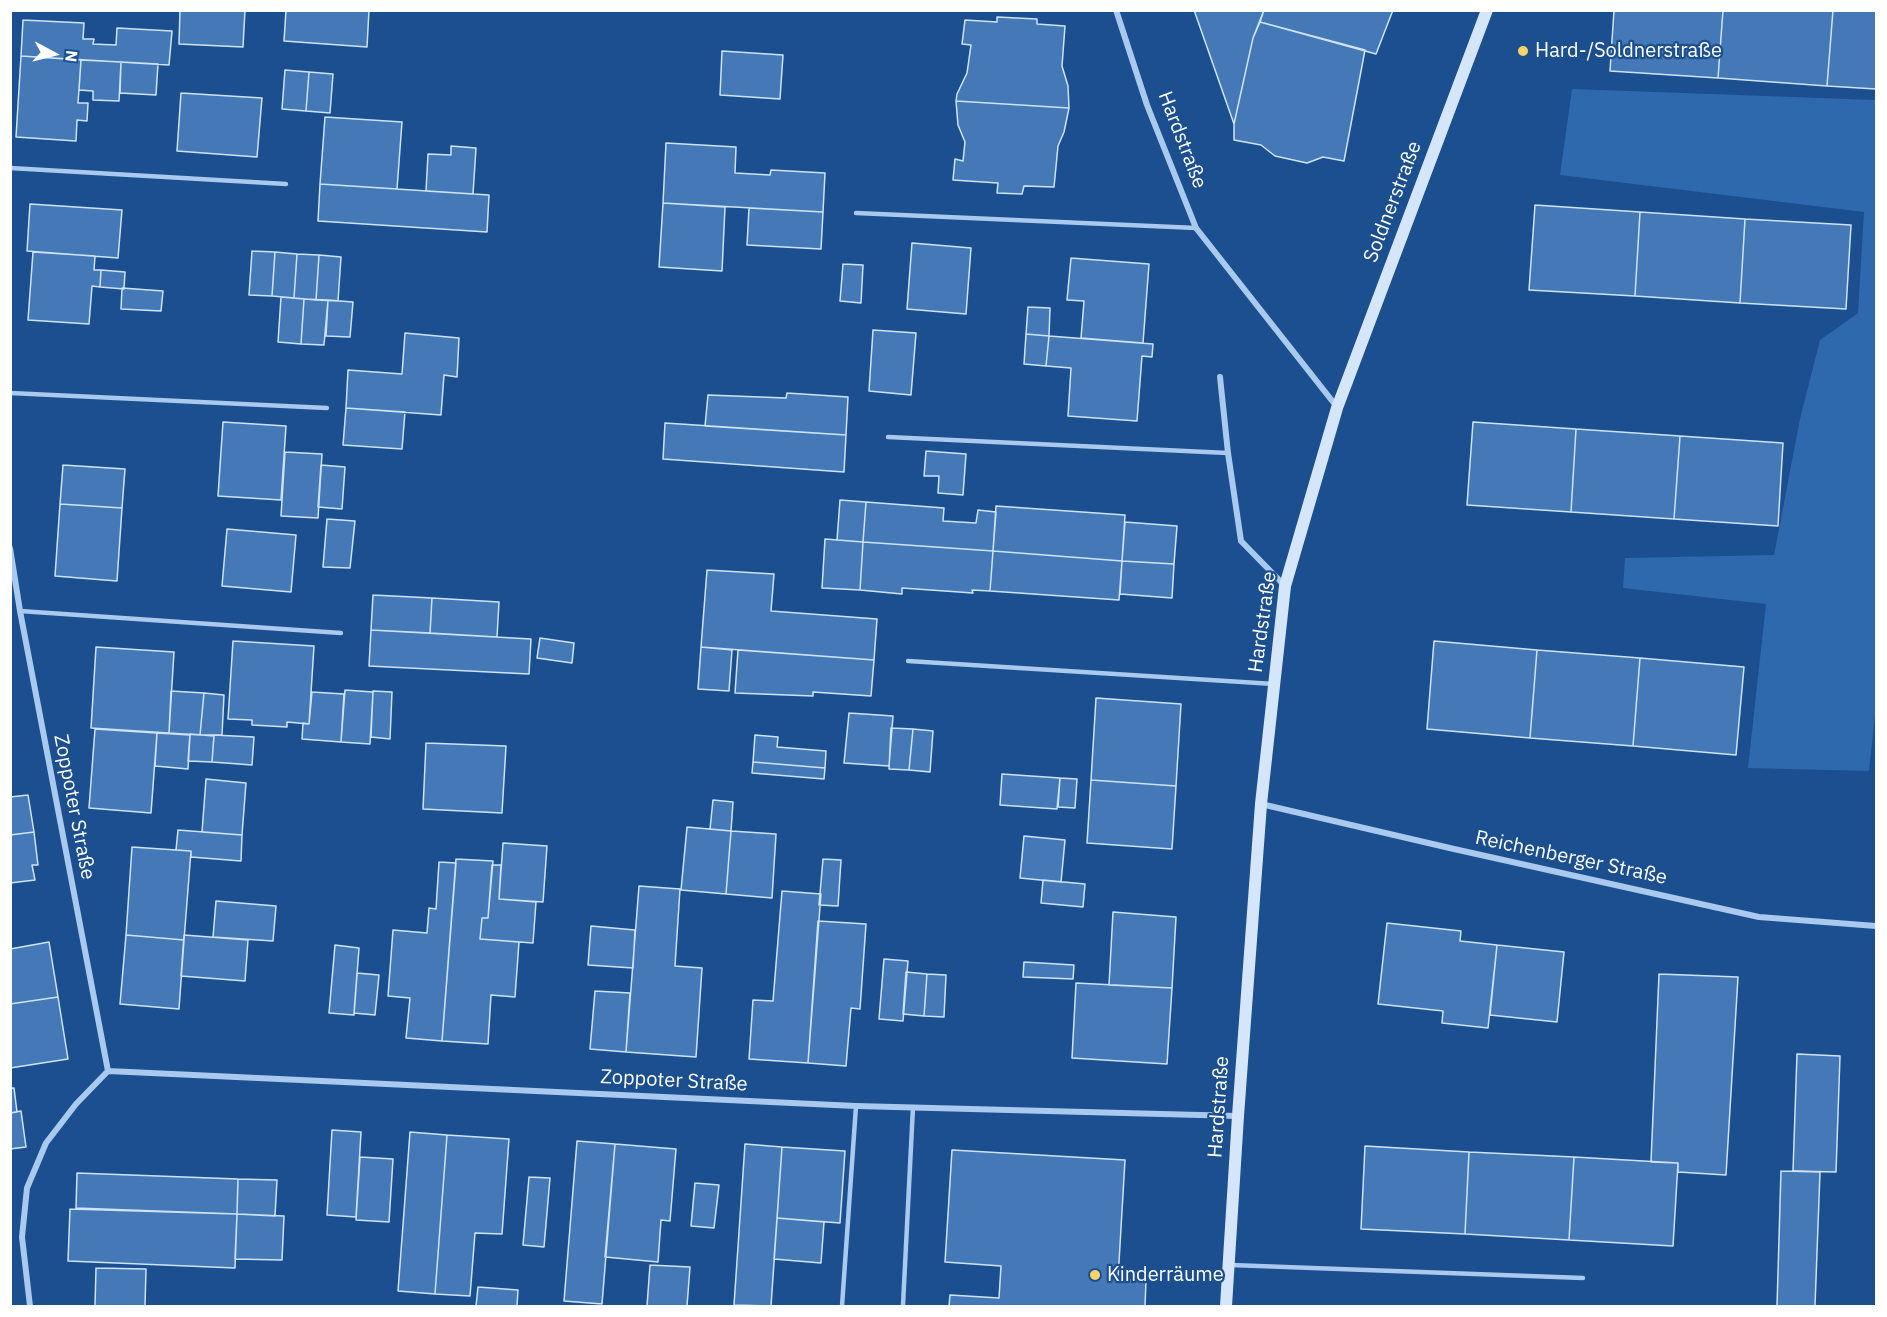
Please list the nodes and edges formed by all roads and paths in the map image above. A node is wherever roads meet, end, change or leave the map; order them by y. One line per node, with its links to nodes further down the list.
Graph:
1 (1116, 10): 6 (street, Hardstraße)
2 (1487, 10): 10 (street, Soldnerstraße)
3 (10, 168): 4 (lane)
4 (286, 184)
5 (856, 213): 6 (lane)
6 (1196, 228): 10 (street, Hardstraße)
7 (1220, 377): 12 (street)
8 (10, 393): 9 (lane)
9 (327, 408)
10 (1338, 408): 14 (street, Hardstraße)
11 (888, 437): 12 (lane)
12 (1228, 453): 14 (street)
13 (10, 548): 15 (street, Zoppoter Straße)
14 (1285, 586): 18 (street, Hardstraße)
15 (20, 611): 16 (lane); 21 (street, Zoppoter Straße)
16 (341, 633)
17 (908, 661): 18 (lane)
18 (1274, 684): 19 (street, Hardstraße)
19 (1261, 804): 20 (street, Reichenberger Straße); 24 (street, Hardstraße)
20 (1876, 926)
21 (108, 1071): 22 (street, Zoppoter Straße); 28 (street)
22 (856, 1106): 23 (street, Zoppoter Straße); 29 (lane)
23 (913, 1107): 24 (street, Zoppoter Straße); 27 (lane)
24 (1238, 1116): 25 (street, Hardstraße)
25 (1228, 1265): 26 (lane); 30 (street, Hardstraße)
26 (1583, 1278)
27 (903, 1305)
28 (30, 1306)
29 (842, 1306)
30 (1226, 1306)

